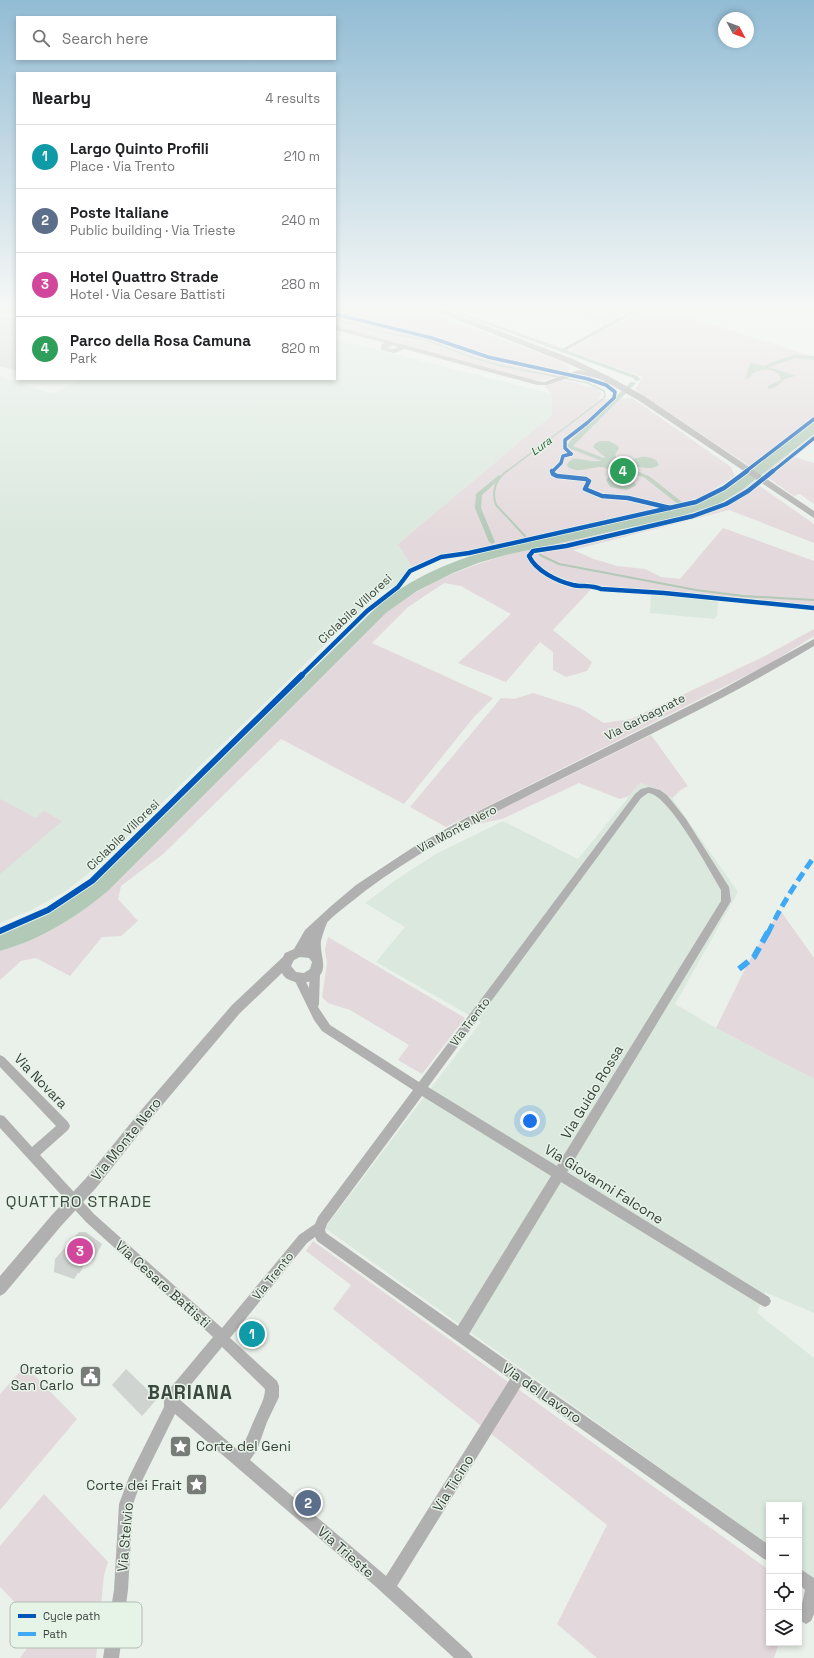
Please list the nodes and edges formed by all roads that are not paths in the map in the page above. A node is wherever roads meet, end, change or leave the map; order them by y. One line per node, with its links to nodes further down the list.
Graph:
1 (618, 385): 2 (main road)
2 (814, 515)
3 (814, 642): 4 (street, Via Garbagnate)
4 (600, 755): 5 (street, Via Monte Nero)
5 (325, 918): 7 (street, Via Monte Nero); 8 (street, Via Monte Nero)
6 (700, 944): 15 (street, Via Trento); 18 (street, Via Guido Rossa)
7 (299, 952): 8 (street); 9 (street)
8 (315, 956): 10 (street)
9 (286, 961): 11 (street); 12 (street, Via Monte Nero)
10 (315, 972): 11 (street); 13 (street)
11 (296, 978): 12 (street, Via Monte Nero); 13 (street, Via Giovanni Falcone)
12 (254, 991): 19 (street, Via Monte Nero)
13 (314, 1007): 15 (street, Via Giovanni Falcone)
14 (0, 1060): 17 (street, Via Novara)
15 (421, 1088): 18 (street, Via Giovanni Falcone); 20 (street, Via Trento)
16 (0, 1120): 17 (street, Via Cesare Battisti)
17 (32, 1154): 19 (street, Via Cesare Battisti)
18 (560, 1174): 22 (street, Via Giovanni Falcone); 23 (street, Via Guido Rossa)
19 (75, 1202): 21 (street, Via Monte Nero); 24 (street, Via Cesare Battisti)
20 (319, 1230): 23 (street, Via del Lavoro); 24 (street, Via Trento)
21 (0, 1288)
22 (766, 1301)
23 (460, 1336): 25 (street, Via del Lavoro)
24 (221, 1338): 26 (street, Via Trento); 27 (street, Via Cesare Battisti)
25 (519, 1377): 28 (street, Via del Lavoro); 30 (street, Via Ticino)
26 (171, 1401): 27 (street, Via Trieste); 31 (street, Via Stelvio)
27 (241, 1460): 30 (street, Via Trieste)
28 (766, 1552)
29 (802, 1578): 32 (street)
30 (387, 1588): 35 (street, Via Trieste)
31 (119, 1602)
32 (806, 1616)
33 (112, 1648): 34 (street, Via Stelvio)
34 (111, 1658)
35 (465, 1658)

